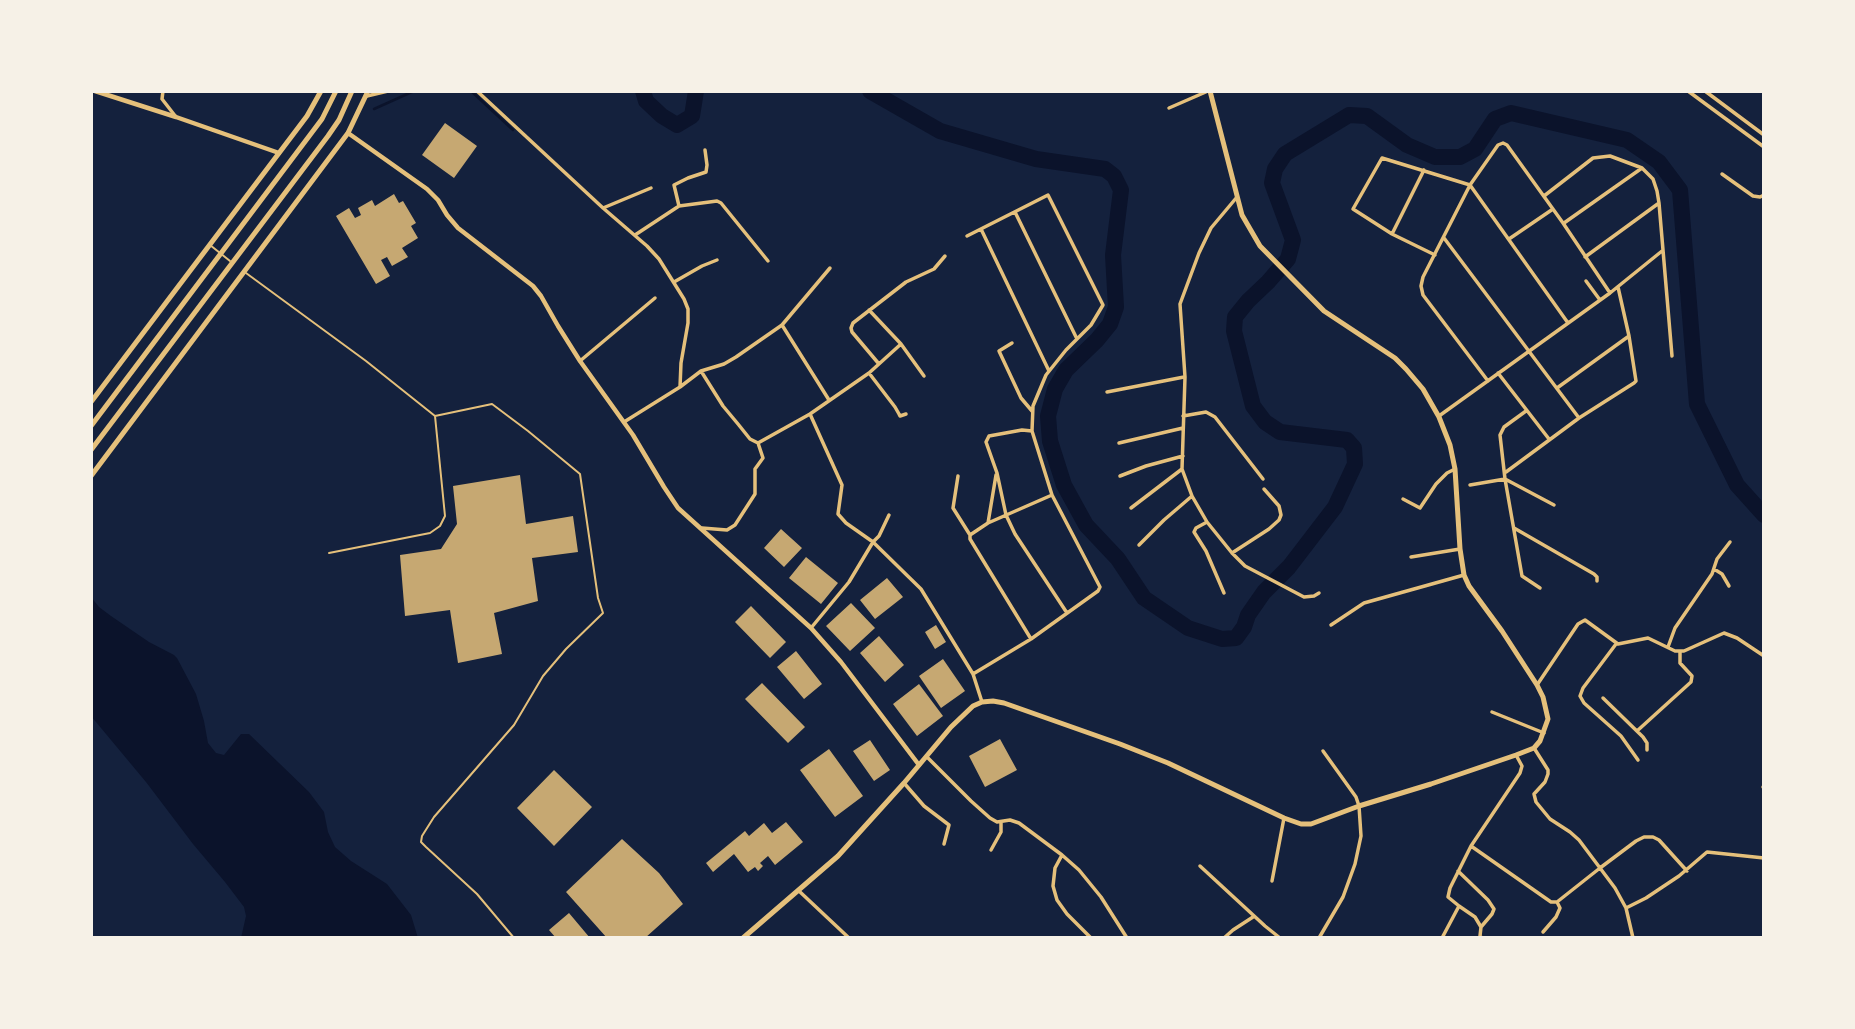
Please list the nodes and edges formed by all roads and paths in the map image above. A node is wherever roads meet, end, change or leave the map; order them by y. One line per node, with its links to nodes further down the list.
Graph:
1 (95, 91): 15 (street)
2 (163, 91): 15 (street)
3 (321, 91): 20 (main road)
4 (336, 91): 43 (main road)
5 (352, 91): 49 (main road)
6 (388, 91): 11 (street)
7 (477, 91): 31 (street)
8 (1209, 91): 13 (street); 28 (main road)
9 (1688, 91): 14 (street)
10 (1704, 91): 12 (street)
11 (367, 94): 16 (main road)
12 (1722, 104): 14 (street); 17 (street)
13 (1169, 108)
14 (1717, 112): 18 (street)
15 (176, 117): 20 (street)
16 (348, 133): 51 (main road); 67 (street)
17 (1764, 135)
18 (1764, 147)
19 (705, 150): 30 (street)
20 (279, 153): 41 (main road)
21 (1642, 168): 27 (street); 29 (street); 34 (street)
22 (1424, 170): 24 (street); 36 (street); 36 (street)
23 (1722, 174): 26 (street)
24 (1470, 184): 27 (street); 39 (street); 40 (street)
25 (652, 188): 31 (street)
26 (1764, 195)
27 (1544, 196): 32 (street)
28 (1237, 197): 74 (street); 87 (main road)
29 (1659, 203): 42 (street); 46 (street)
30 (679, 206): 37 (street); 48 (street)
31 (603, 208): 37 (street)
32 (1553, 208): 34 (street); 40 (street)
33 (1014, 211): 35 (street); 62 (street); 62 (street)
34 (1563, 223): 46 (street)
35 (981, 229): 38 (street); 70 (street)
36 (1392, 234): 44 (street)
37 (635, 235): 53 (street)
38 (967, 236)
39 (1444, 238): 44 (street); 65 (street)
40 (1509, 239): 59 (street)
41 (210, 245): 43 (lane); 80 (main road)
42 (1662, 251): 54 (street); 66 (street)
43 (221, 254): 49 (lane); 90 (main road)
44 (1435, 255): 75 (street)
45 (944, 257): 58 (street)
46 (1585, 257): 55 (street)
47 (717, 260): 53 (street)
48 (768, 261)
49 (232, 262): 51 (lane); 96 (main road)
50 (830, 268): 60 (street)
51 (245, 272): 85 (lane); 102 (main road)
52 (1586, 281): 57 (street)
53 (674, 282): 76 (street)
54 (1618, 287): 55 (street); 61 (street)
55 (1611, 293): 57 (street)
56 (655, 298): 67 (street)
57 (1600, 300): 59 (street)
58 (869, 310): 64 (street); 68 (street)
59 (1568, 323): 65 (street)
60 (782, 325): 69 (street); 79 (street)
61 (1629, 336): 77 (street); 88 (street)
62 (1077, 339): 70 (street)
63 (1012, 343): 82 (street)
64 (901, 344): 68 (street); 73 (street)
65 (1529, 351): 72 (street); 77 (street)
66 (1672, 356)
67 (580, 361): 89 (street)
68 (878, 364): 71 (street)
69 (701, 371): 76 (street); 94 (street)
70 (1049, 371): 82 (street)
71 (869, 373): 79 (street); 84 (street)
72 (1498, 373): 75 (street); 81 (street)
73 (924, 376)
74 (1185, 377): 78 (street); 86 (street)
75 (1488, 381): 87 (street)
76 (679, 388): 89 (street)
77 (1557, 388): 88 (street)
78 (1107, 392)
79 (829, 400): 83 (street)
80 (91, 402)
81 (1526, 411): 93 (street); 100 (street)
82 (1033, 412): 92 (street)
83 (810, 414): 94 (street); 121 (street)
84 (906, 414)
85 (435, 416): 125 (lane); 178 (lane)
86 (1183, 416): 91 (street); 105 (street)
87 (1439, 416): 99 (main road)
88 (1579, 418): 93 (street)
89 (624, 422): 118 (street)
90 (91, 426)
91 (1183, 428): 95 (street); 97 (street)
92 (1032, 431): 101 (street); 109 (street)
93 (1549, 439): 100 (street)
94 (758, 443): 118 (street)
95 (1119, 443)
96 (91, 450)
97 (1183, 456): 98 (street); 104 (street)
98 (1182, 469): 110 (street); 113 (street)
99 (1455, 469): 111 (street); 124 (main road)
100 (1506, 472): 106 (street)
101 (997, 473): 115 (street); 117 (street)
102 (91, 476)
103 (958, 476): 120 (street)
104 (1119, 476)
105 (1263, 479)
106 (1505, 479): 107 (street); 112 (street); 119 (street)
107 (1470, 485)
108 (1264, 489): 126 (street)
109 (1052, 495): 115 (street); 135 (street)
110 (1192, 496): 116 (street); 123 (street)
111 (1403, 499)
112 (1554, 505)
113 (1131, 508)
114 (888, 515): 121 (street)
115 (1006, 515): 117 (street); 135 (street)
116 (1207, 522): 126 (street); 133 (street)
117 (988, 523): 120 (street)
118 (702, 528): 137 (street)
119 (1514, 528): 130 (street); 132 (street)
120 (970, 535): 138 (street)
121 (873, 542): 137 (street); 143 (street)
122 (1730, 542): 128 (street)
123 (1139, 545)
124 (1460, 550): 127 (street); 129 (main road)
125 (329, 553)
126 (1232, 553): 134 (street)
127 (1411, 557)
128 (1714, 569): 131 (street); 140 (street)
129 (1464, 575): 136 (street); 144 (main road)
130 (1597, 581)
131 (1729, 586)
132 (1540, 588)
133 (1224, 593)
134 (1319, 593)
135 (1067, 613): 138 (street)
136 (1331, 625)
137 (811, 628): 156 (street)
138 (1031, 639): 143 (street)
139 (1616, 644): 140 (street); 144 (street); 155 (street)
140 (1668, 647): 141 (street)
141 (1680, 652): 142 (street); 148 (street)
142 (1764, 656)
143 (974, 674): 146 (street)
144 (1537, 685): 149 (main road)
145 (1603, 698): 148 (street)
146 (982, 702): 153 (main road); 159 (main road)
147 (1492, 712): 149 (street)
148 (1637, 731): 151 (street)
149 (1544, 733): 150 (main road)
150 (1534, 748): 154 (main road); 167 (street)
151 (1647, 750)
152 (1323, 751): 158 (street)
153 (926, 755): 156 (main road); 160 (street)
154 (1516, 755): 158 (main road); 162 (street)
155 (1638, 760)
156 (919, 765): 157 (main road)
157 (904, 783): 161 (street); 171 (main road)
158 (1359, 806): 159 (main road); 185 (street)
159 (1284, 818): 170 (street)
160 (1001, 822): 163 (street); 164 (street)
161 (944, 844)
162 (1471, 845): 168 (street); 172 (street)
163 (991, 850)
164 (1062, 855): 181 (street); 182 (street)
165 (1764, 858): 169 (street)
166 (1200, 866): 175 (street)
167 (1600, 868): 169 (street); 172 (street); 174 (street)
168 (1458, 871): 173 (street); 176 (street)
169 (1687, 871): 174 (street)
170 (1272, 881)
171 (799, 891): 179 (main road); 180 (street)
172 (1557, 902): 177 (street)
173 (1459, 906): 176 (street); 186 (street)
174 (1626, 908): 188 (street)
175 (1254, 916): 183 (street); 184 (street)
176 (1481, 927): 187 (street)
177 (1543, 932)
178 (514, 938)
179 (743, 938)
180 (849, 938)
181 (1091, 938)
182 (1127, 938)
183 (1224, 938)
184 (1280, 938)
185 (1319, 938)
186 (1441, 938)
187 (1482, 938)
188 (1633, 938)

